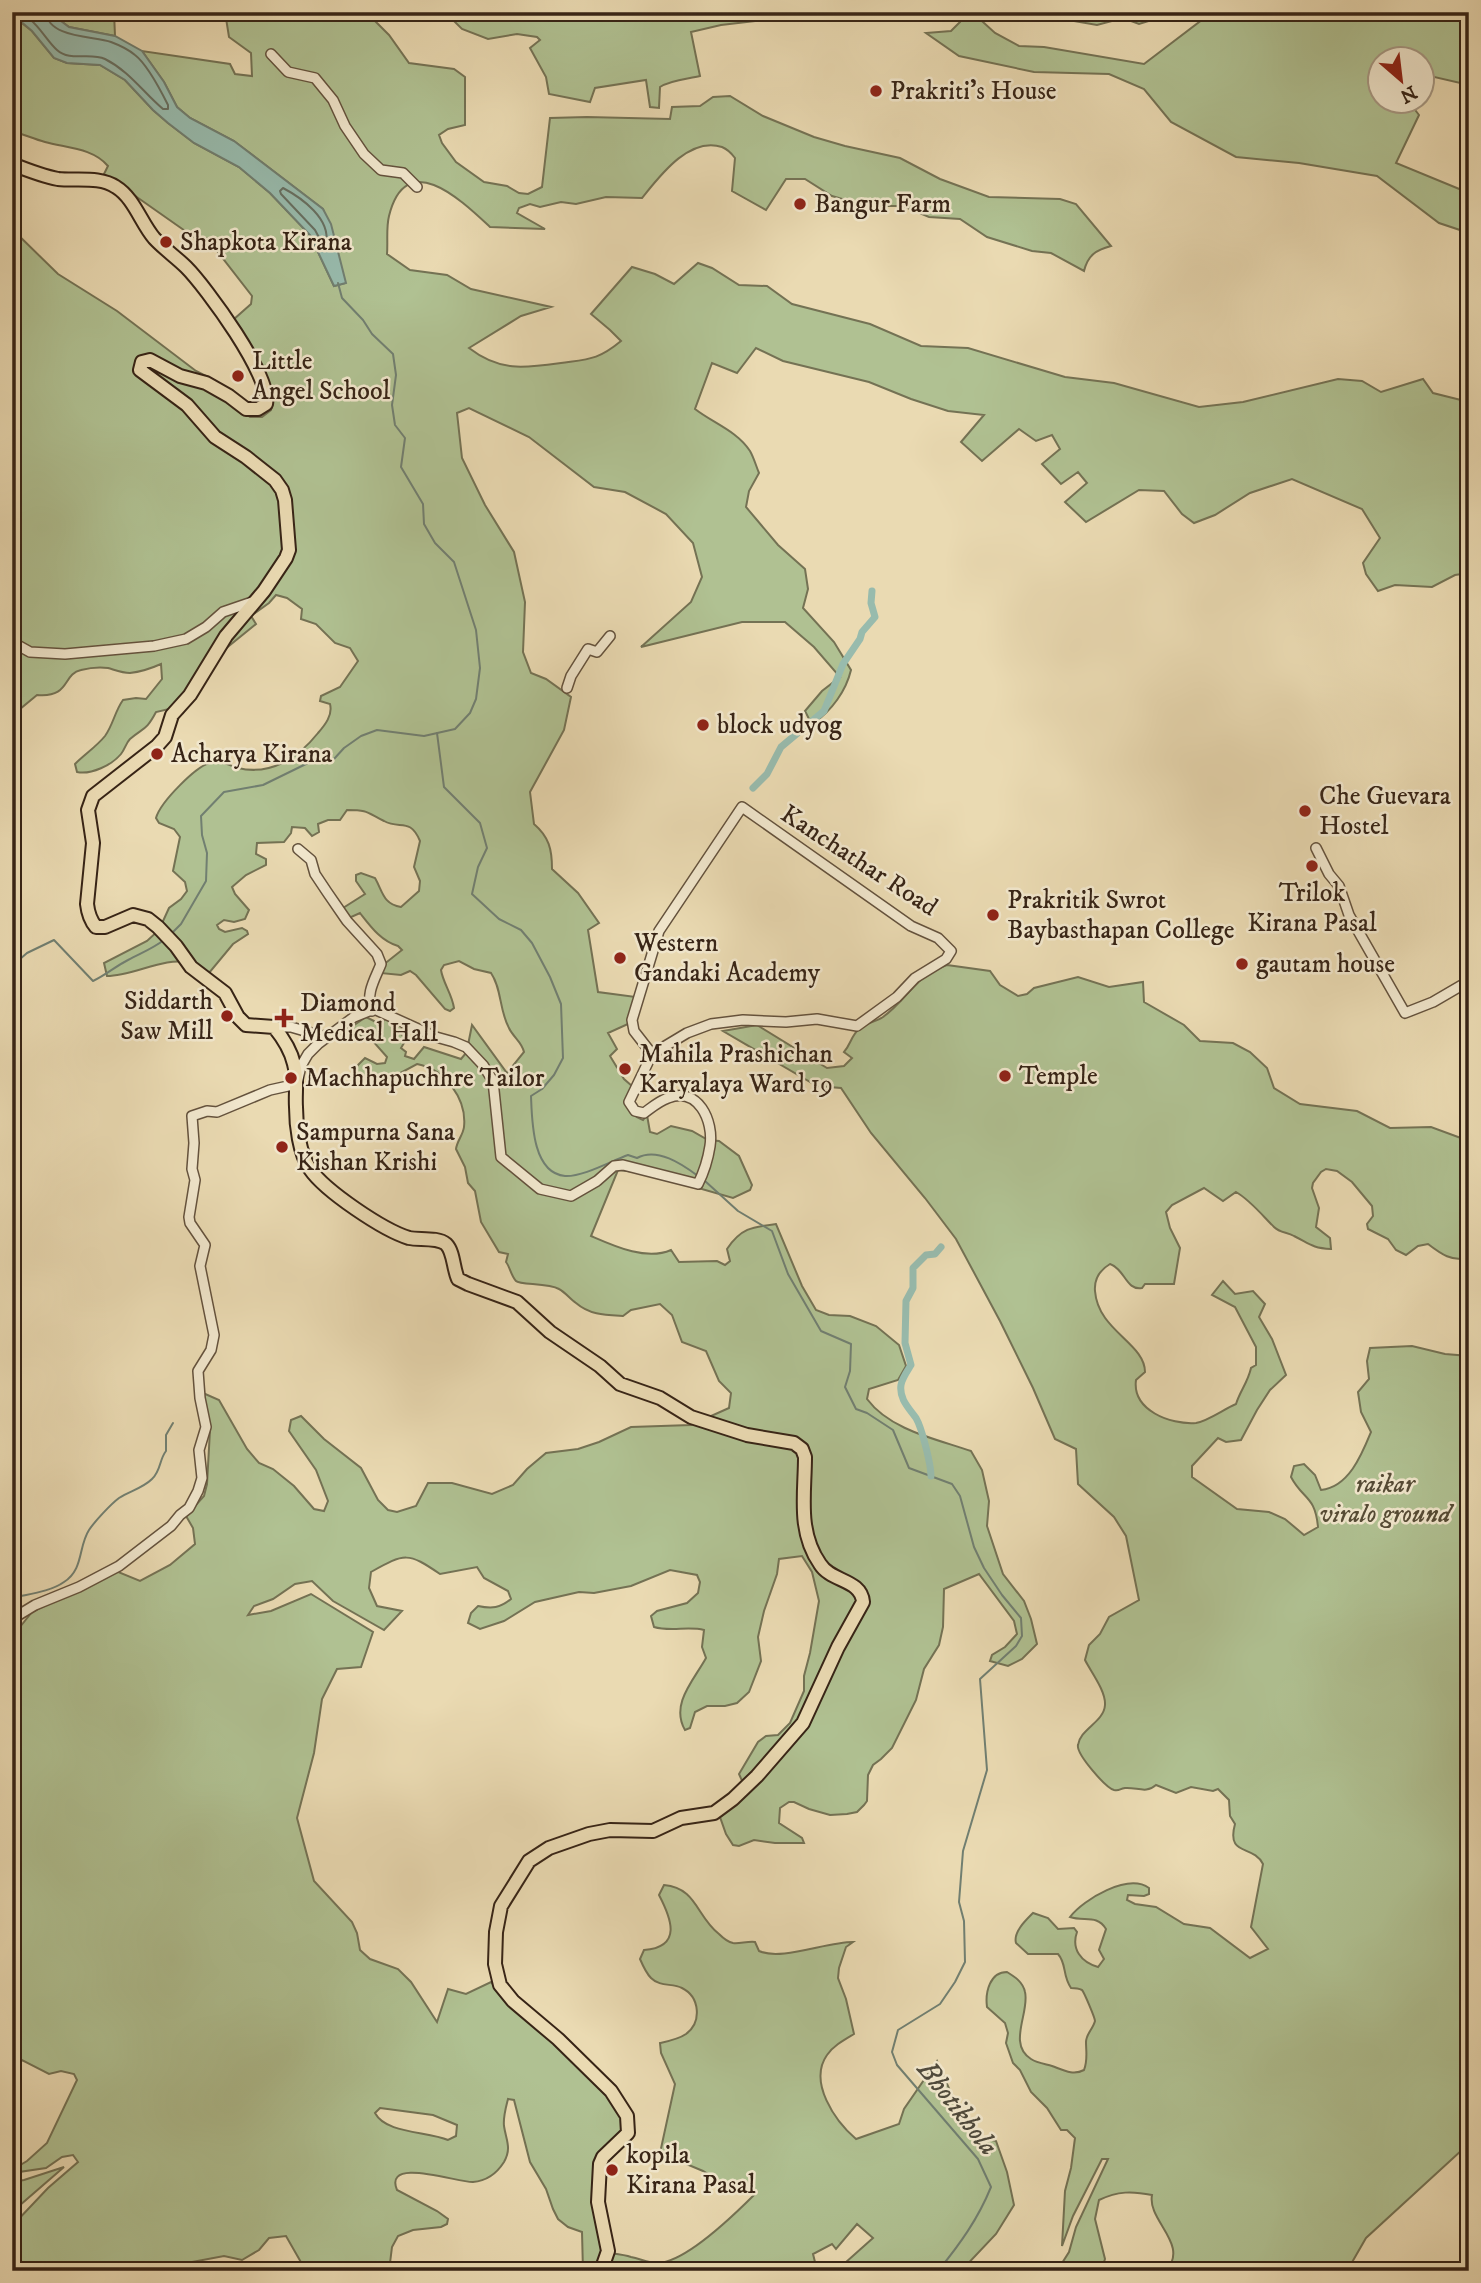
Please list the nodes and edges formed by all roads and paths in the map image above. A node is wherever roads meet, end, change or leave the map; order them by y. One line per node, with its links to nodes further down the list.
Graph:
1 (271, 54): 3 (street)
2 (12, 164): 4 (main road)
3 (417, 187)
4 (257, 601): 6 (street); 12 (main road)
5 (610, 636): 7 (street)
6 (12, 642)
7 (567, 688)
8 (1316, 848): 10 (street)
9 (298, 849): 11 (street)
10 (1469, 981)
11 (372, 1011): 13 (street); 14 (street)
12 (274, 1027): 13 (street); 15 (main road)
13 (331, 1035): 15 (street)
14 (652, 1054): 14 (street, Kanchathar Road)
15 (297, 1084): 16 (street); 17 (main road)
16 (12, 1619)
17 (601, 2271)

